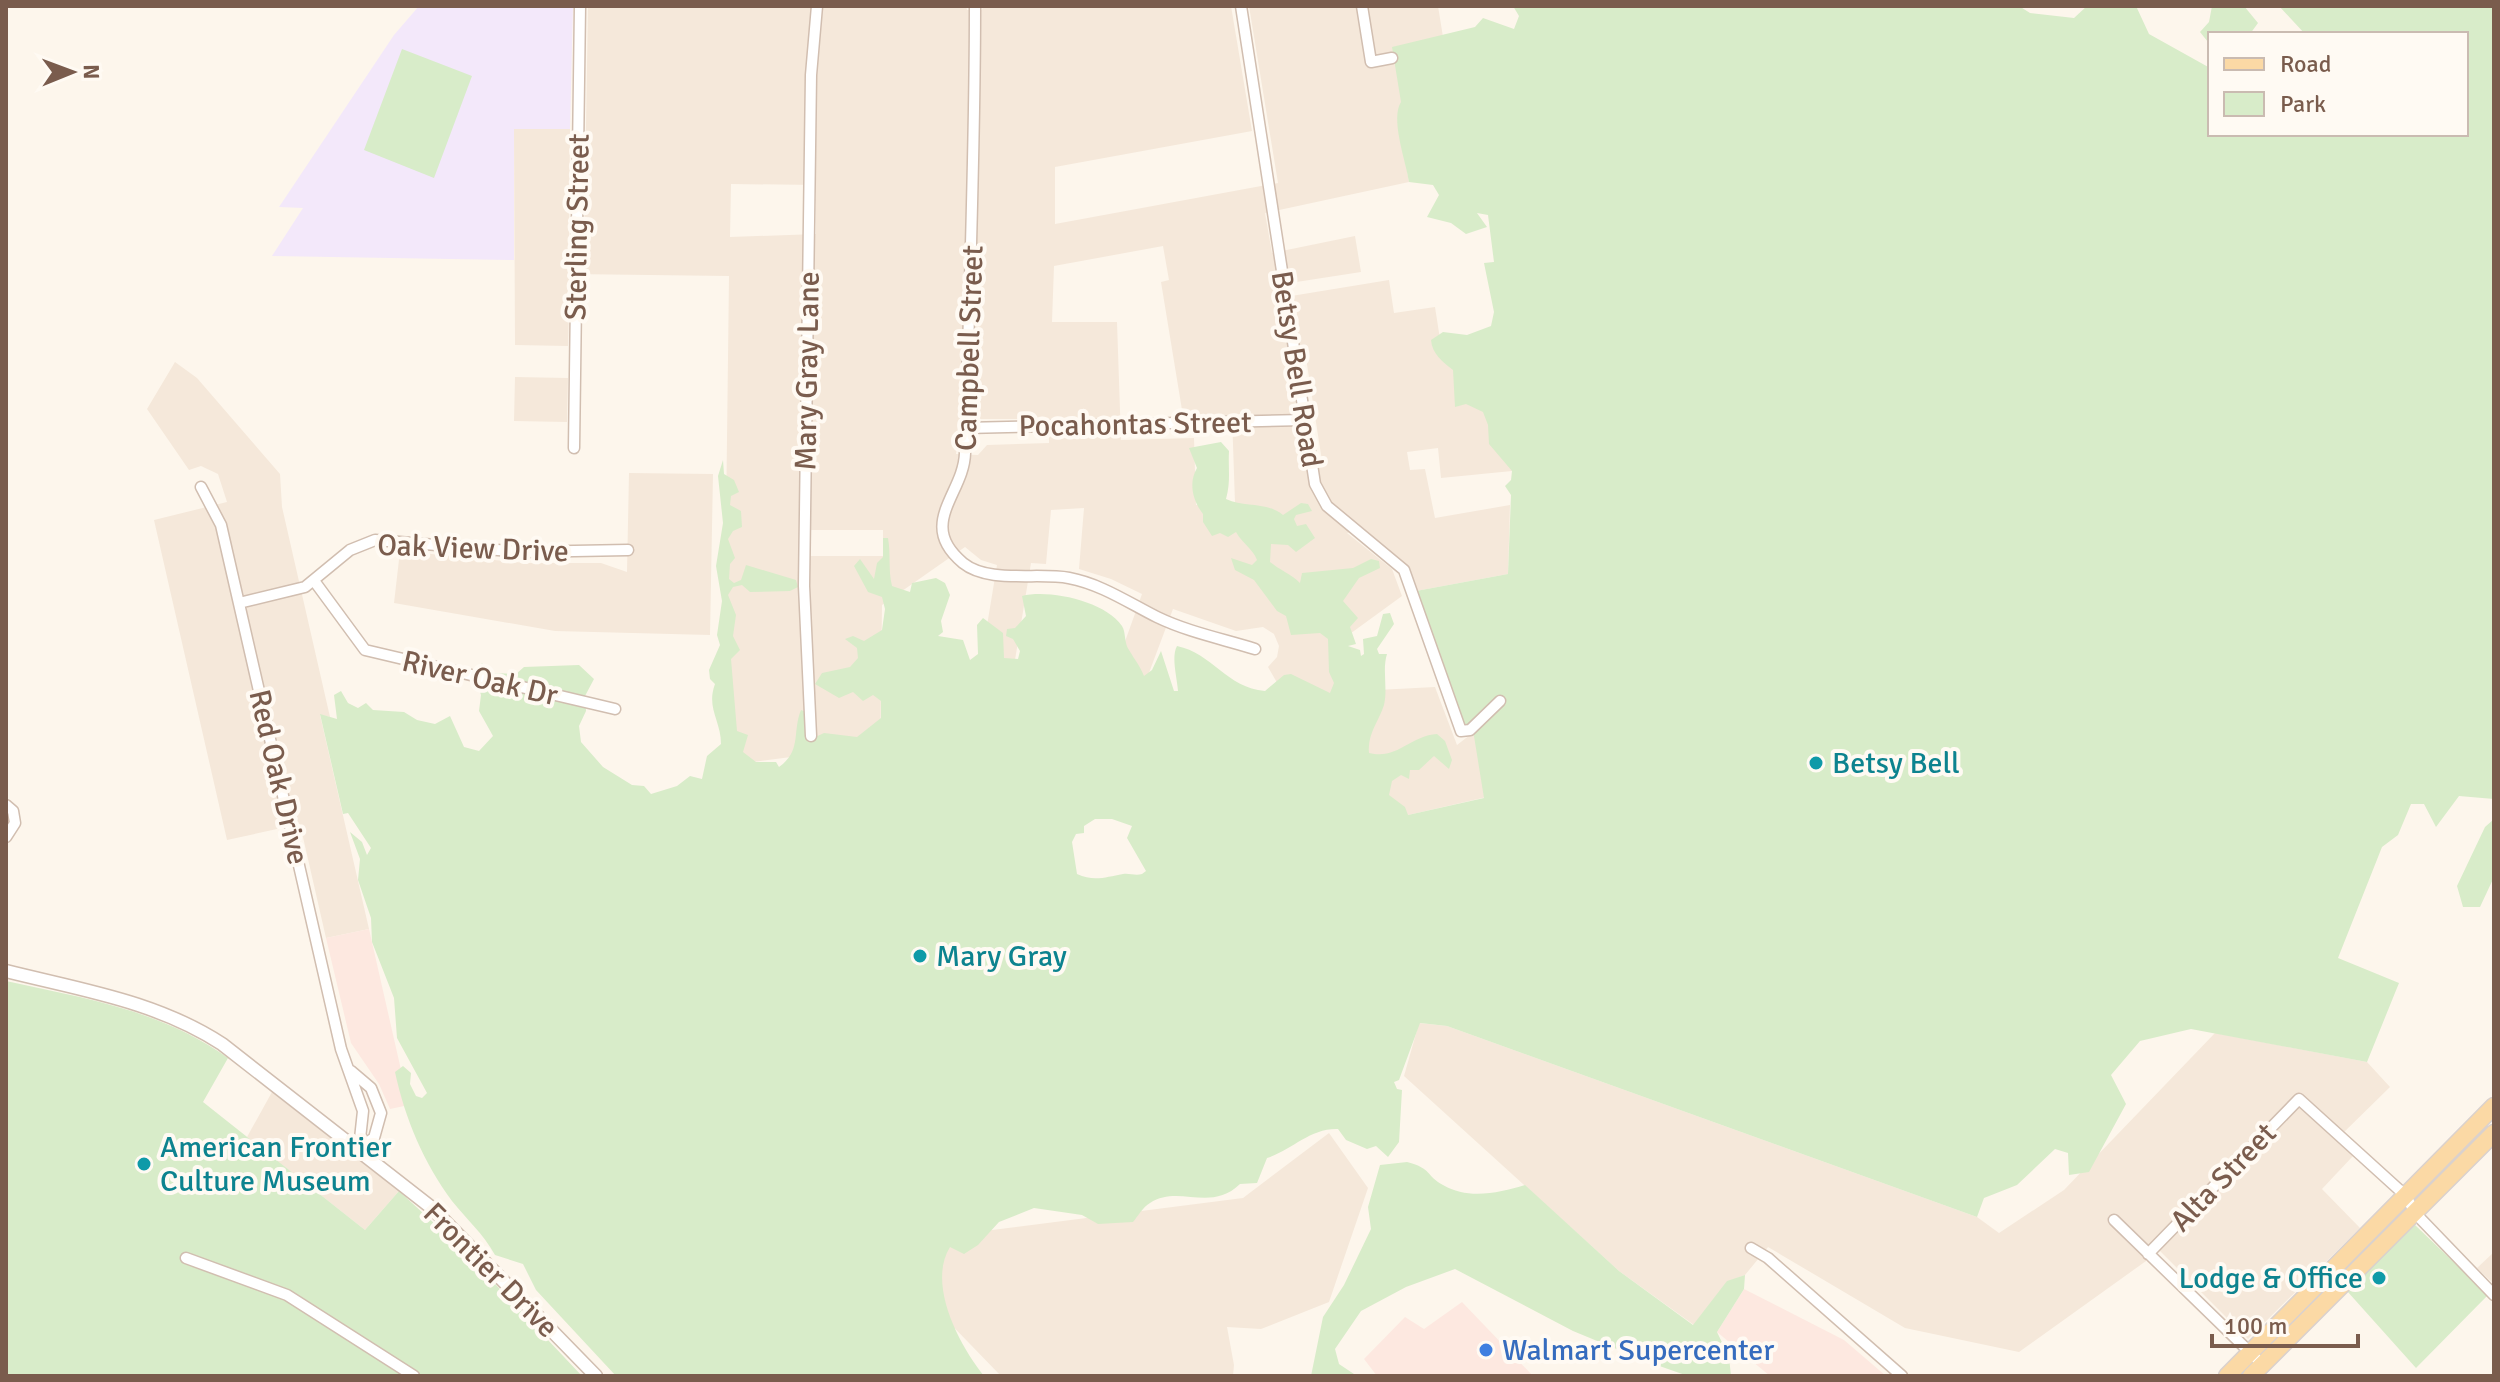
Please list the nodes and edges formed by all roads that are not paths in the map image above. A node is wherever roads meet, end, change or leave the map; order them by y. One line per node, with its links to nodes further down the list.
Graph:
1 (580, 6): 9 (street, Sterling Street)
2 (817, 6): 17 (street, Mary Gray Lane)
3 (975, 6): 8 (street, Campbell Street)
4 (1241, 6): 7 (street, Betsy Bell Road)
5 (1362, 6): 6 (street)
6 (1392, 58)
7 (1304, 420): 8 (street, Pocahontas Street); 15 (street, Betsy Bell Road)
8 (965, 428): 14 (street, Campbell Street)
9 (574, 448)
10 (201, 487): 13 (street, Red Oak Drive)
11 (628, 550): 12 (street, Oak View Drive)
12 (315, 582): 13 (street, Oak View Drive); 16 (street, River Oak Dr)
13 (239, 603): 21 (street, Red Oak Drive)
14 (1255, 649)
15 (1500, 701)
16 (615, 709)
17 (811, 736)
18 (6, 805): 19 (street)
19 (6, 837)
20 (6, 971): 24 (street, Frontier Drive)
21 (350, 1070): 24 (street, Red Oak Drive); 24 (street, Red Oak Drive)
22 (2494, 1106): 25 (main road)
23 (2494, 1133): 26 (main road)
24 (359, 1148): 35 (street, Frontier Drive)
25 (2406, 1196): 26 (street); 29 (street, Alta Street); 32 (main road)
26 (2415, 1213): 31 (street); 33 (main road)
27 (2114, 1220): 29 (street)
28 (1751, 1248): 36 (street)
29 (2148, 1254): 32 (street)
30 (186, 1258): 34 (street)
31 (2494, 1295)
32 (2249, 1352): 33 (street); 37 (main road)
33 (2256, 1370)
34 (414, 1376)
35 (596, 1376)
36 (1902, 1376)
37 (2227, 1376)

